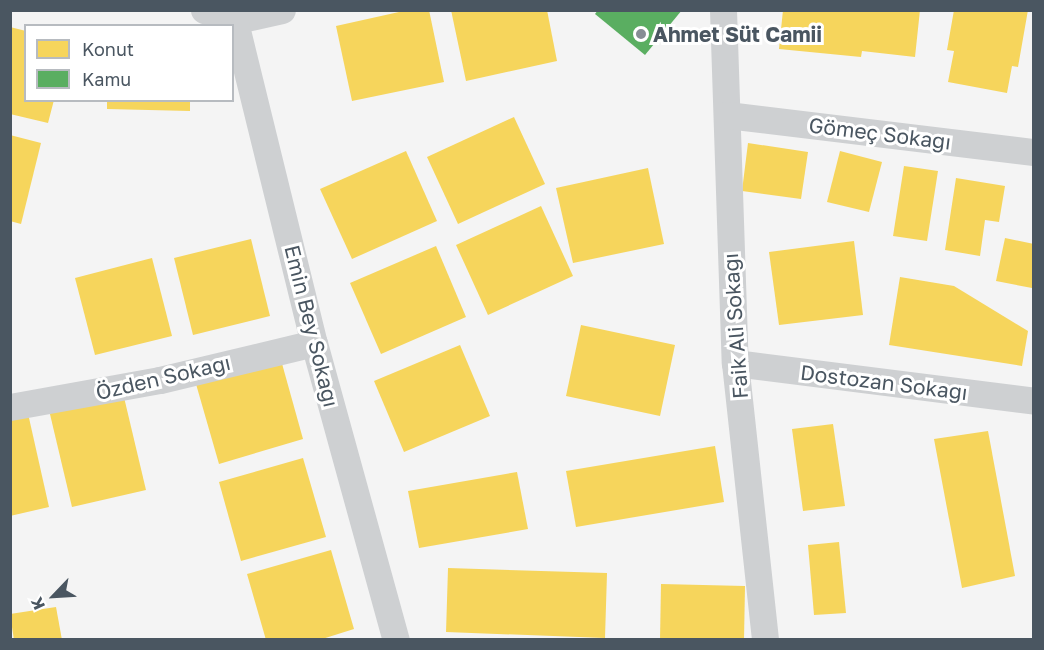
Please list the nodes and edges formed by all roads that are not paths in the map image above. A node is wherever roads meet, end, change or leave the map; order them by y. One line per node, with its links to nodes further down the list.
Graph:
1 (204, 10): 4 (street)
2 (282, 10): 4 (street)
3 (723, 10): 5 (street, Faik Ali Sokağı)
4 (235, 15): 7 (street, Emin Bey Sokağı)
5 (727, 115): 6 (street, Gömeç Sokağı); 8 (street, Faik Ali Sokağı)
6 (1034, 152)
7 (314, 343): 10 (street, Özden Sokağı); 11 (street, Emin Bey Sokağı)
8 (735, 363): 9 (street, Dostozan Sokağı); 12 (street, Faik Ali Sokağı)
9 (1034, 401)
10 (10, 407)
11 (396, 639)
12 (765, 639)

